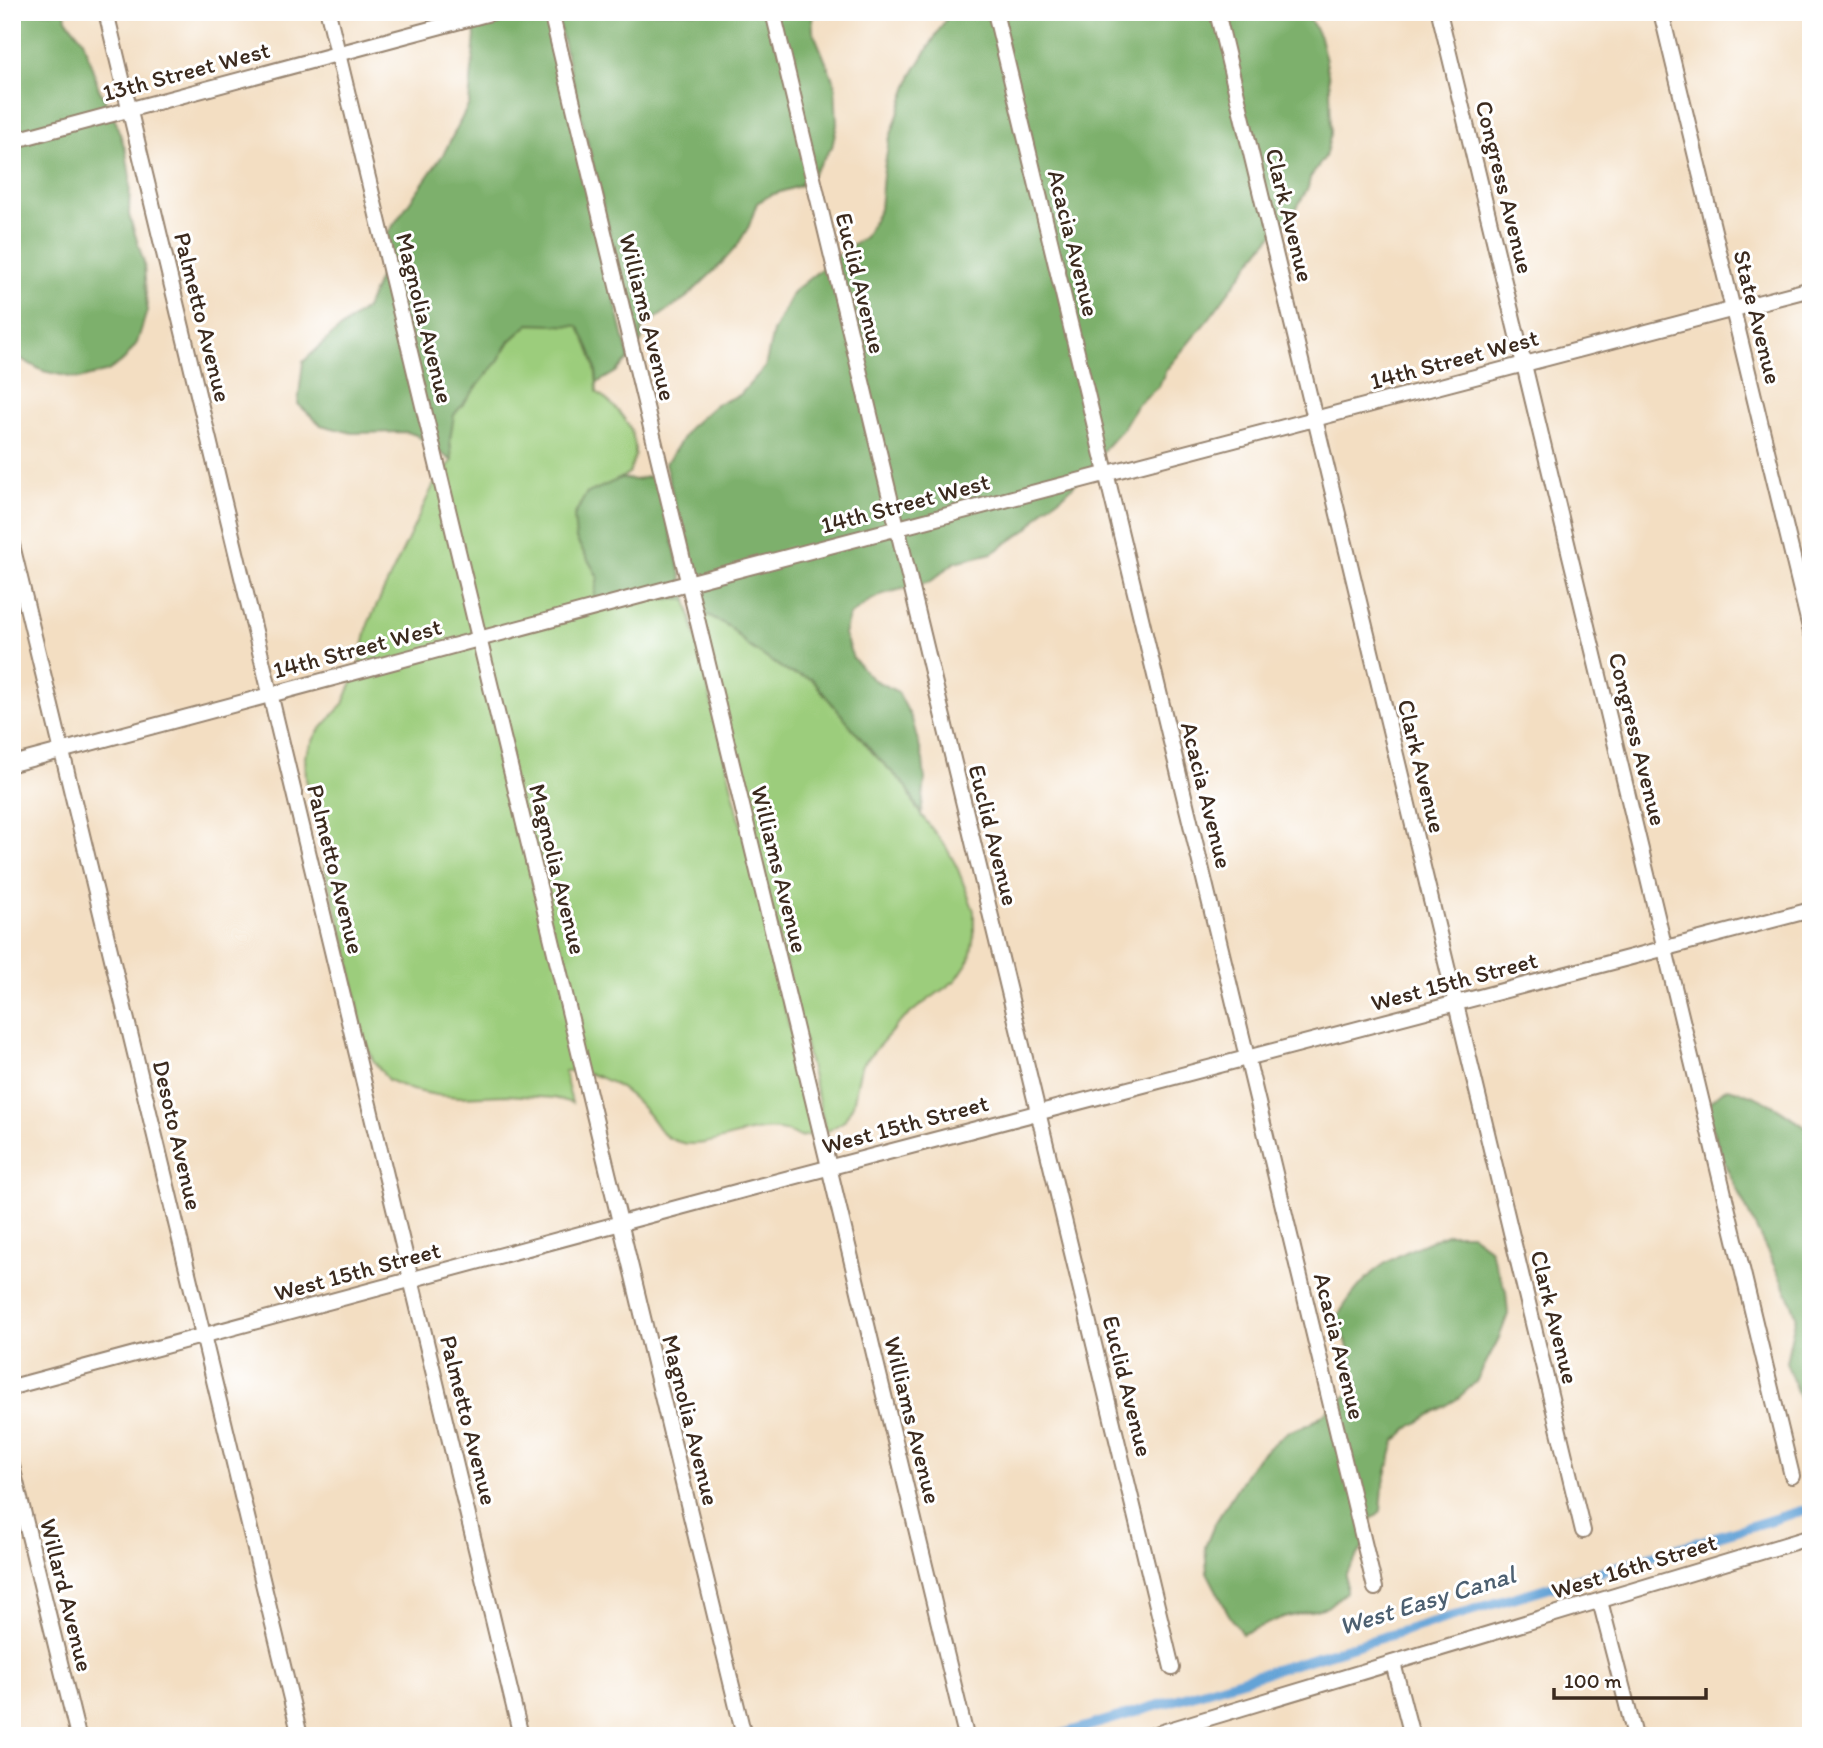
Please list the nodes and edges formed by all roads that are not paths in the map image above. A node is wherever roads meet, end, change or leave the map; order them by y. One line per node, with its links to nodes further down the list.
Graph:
1 (106, 12): 11 (street, Palmetto Avenue)
2 (328, 12): 10 (street, Magnolia Avenue)
3 (494, 12): 10 (street, 13th Street West)
4 (551, 12): 20 (street, Williams Avenue)
5 (773, 12): 18 (street, Euclid Avenue)
6 (995, 12): 17 (street, Acacia Avenue)
7 (1217, 12): 16 (street, Clark Avenue)
8 (1439, 12): 15 (street, Congress Avenue)
9 (1661, 12): 14 (street, State Avenue)
10 (338, 54): 11 (street, 13th Street West); 22 (street, Magnolia Avenue)
11 (130, 110): 12 (street, 13th Street West); 23 (street, Palmetto Avenue)
12 (12, 141)
13 (1811, 289): 14 (street, 14th Street West)
14 (1732, 310): 15 (street, 14th Street West); 21 (street, State Avenue)
15 (1524, 364): 16 (street, 14th Street West); 27 (street, Congress Avenue)
16 (1315, 418): 17 (street, 14th Street West); 28 (street, Clark Avenue)
17 (1106, 474): 18 (street, 14th Street West); 29 (street, Acacia Avenue)
18 (897, 528): 20 (street, 14th Street West); 30 (street, Euclid Avenue)
19 (12, 545): 24 (street, Desoto Avenue)
20 (688, 583): 22 (street, 14th Street West); 31 (street, Williams Avenue)
21 (1811, 632)
22 (479, 639): 23 (street, 14th Street West); 32 (street, Magnolia Avenue)
23 (271, 695): 24 (street, 14th Street West); 33 (street, Palmetto Avenue)
24 (62, 751): 25 (street, 14th Street West); 34 (street, Desoto Avenue)
25 (12, 764)
26 (1811, 910): 27 (street, West 15th Street)
27 (1665, 948): 28 (street, West 15th Street); 37 (street, Congress Avenue)
28 (1455, 1004): 29 (street, West 15th Street); 38 (street, Clark Avenue)
29 (1247, 1058): 30 (street, West 15th Street); 41 (street, Acacia Avenue)
30 (1037, 1113): 31 (street, West 15th Street); 44 (street, Euclid Avenue)
31 (829, 1168): 32 (street, West 15th Street); 50 (street, Williams Avenue)
32 (620, 1224): 33 (street, West 15th Street); 49 (street, Magnolia Avenue)
33 (411, 1280): 34 (street, West 15th Street); 48 (street, Palmetto Avenue)
34 (203, 1336): 35 (street, West 15th Street); 47 (street, Desoto Avenue)
35 (12, 1387)
36 (12, 1466): 46 (street, Willard Avenue)
37 (1792, 1476)
38 (1583, 1531)
39 (1809, 1538): 40 (street); 42 (street, West 16th Street)
40 (1811, 1554)
41 (1375, 1588)
42 (1600, 1601): 43 (street, West 16th Street); 53 (street)
43 (1393, 1662): 45 (street, West 16th Street); 52 (street)
44 (1172, 1668)
45 (1188, 1730): 51 (street, West 16th Street)
46 (78, 1736)
47 (300, 1736)
48 (521, 1736)
49 (744, 1736)
50 (966, 1736)
51 (1149, 1736)
52 (1412, 1736)
53 (1635, 1736)

